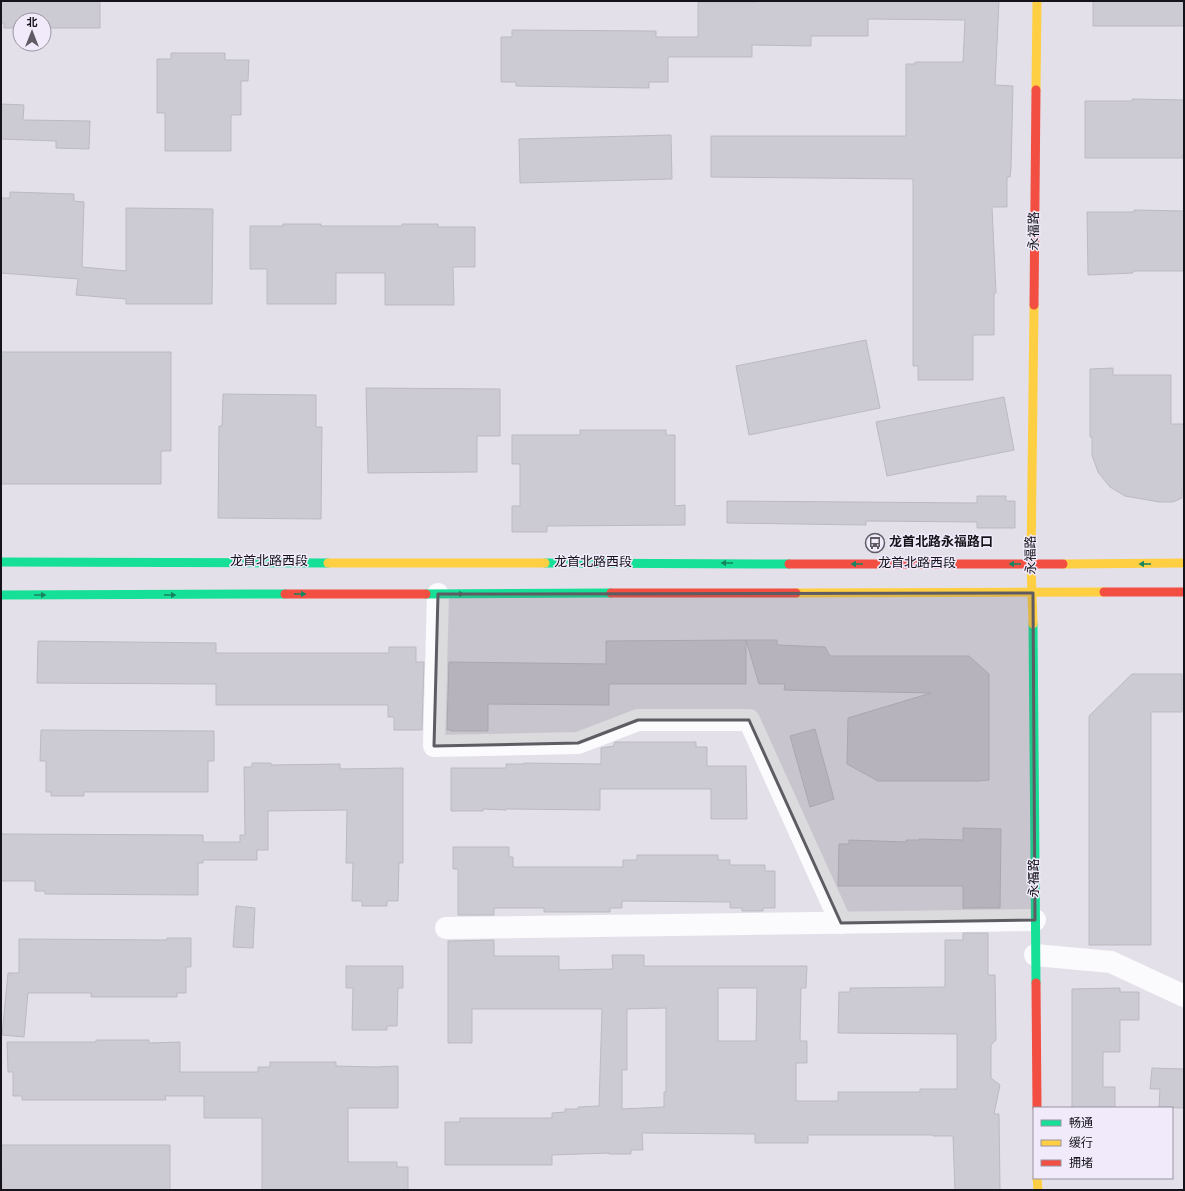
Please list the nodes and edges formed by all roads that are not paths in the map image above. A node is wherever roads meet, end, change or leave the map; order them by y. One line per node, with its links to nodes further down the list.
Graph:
1 (1037, 1): 4 (street, 永福路)
2 (1, 562): 4 (street, 龙首北路西段, one-way to 2)
3 (1184, 563): 4 (street, 龙首北路西段, one-way to 4)
4 (1031, 564): 6 (street, 永福路)
5 (1184, 592): 6 (street)
6 (1033, 593): 7 (street, one-way to 6); 9 (street, 永福路)
7 (438, 594): 8 (street, one-way to 7); 10 (street)
8 (1, 595)
9 (1035, 920): 10 (street); 12 (street, 永福路)
10 (841, 923): 11 (street)
11 (446, 928)
12 (1035, 955): 13 (street); 14 (street, 永福路)
13 (1184, 996)
14 (1037, 1107)
15 (1037, 1179): 16 (street)
16 (1038, 1190)

